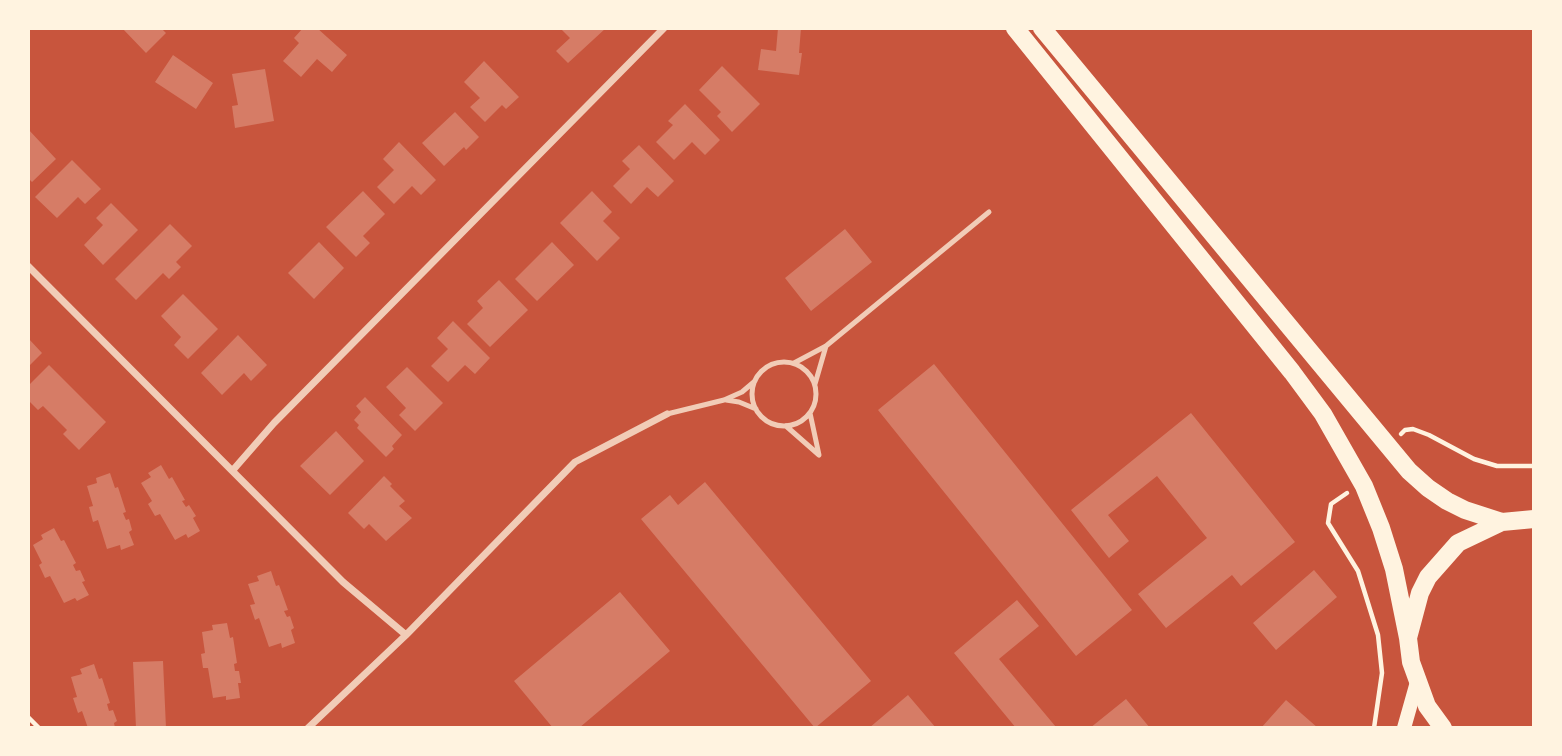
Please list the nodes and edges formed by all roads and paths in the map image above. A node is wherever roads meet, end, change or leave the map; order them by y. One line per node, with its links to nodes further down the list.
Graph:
1 (664, 28): 15 (street)
2 (1015, 28): 19 (highway)
3 (1042, 28): 17 (highway)
4 (989, 212): 6 (lane)
5 (28, 266): 15 (street)
6 (826, 346): 7 (lane); 9 (lane)
7 (794, 363): 8 (lane); 9 (lane)
8 (755, 380): 10 (lane); 11 (lane)
9 (815, 384): 12 (lane)
10 (724, 400): 11 (lane); 13 (lane)
11 (756, 409): 14 (lane)
12 (810, 413): 14 (lane); 14 (lane)
13 (667, 415): 18 (street)
14 (786, 426)
15 (233, 470): 18 (street)
16 (1533, 518): 17 (highway)
17 (1502, 522): 19 (highway)
18 (407, 635): 23 (street)
19 (1408, 638): 20 (highway)
20 (1417, 682): 24 (main road); 25 (highway)
21 (28, 717): 22 (path)
22 (39, 728)
23 (308, 728)
24 (1404, 728)
25 (1443, 728)

